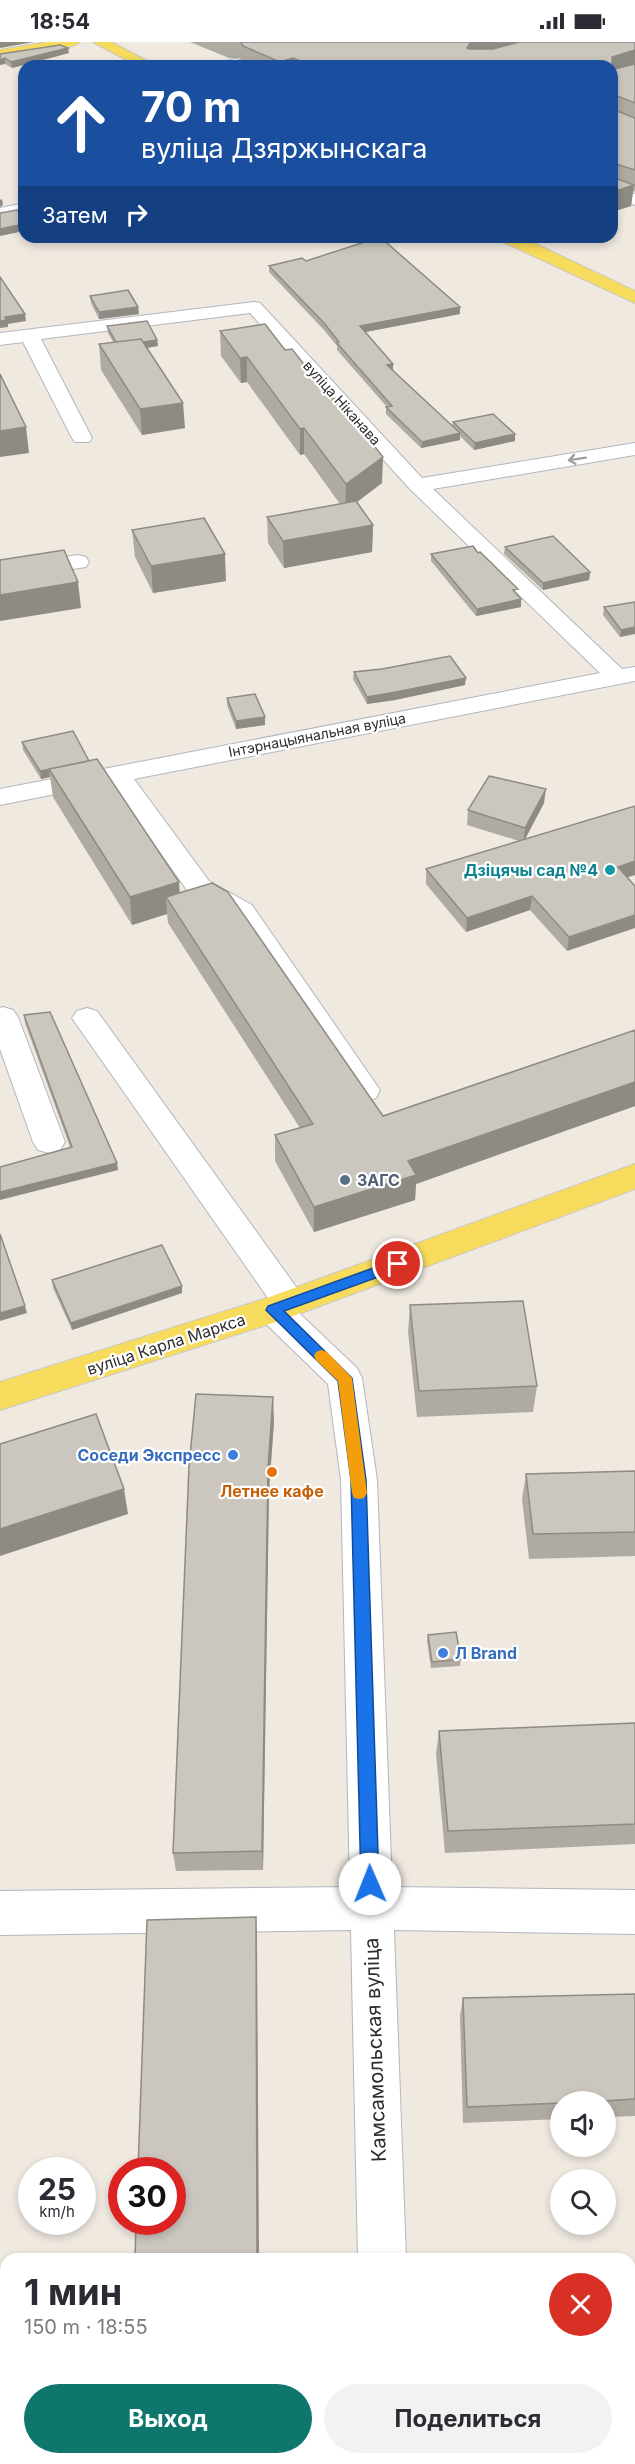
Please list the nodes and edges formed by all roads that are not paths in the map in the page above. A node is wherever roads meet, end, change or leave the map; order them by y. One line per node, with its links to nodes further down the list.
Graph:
1 (73, 42): 3 (main road)
2 (100, 42): 4 (main road)
3 (0, 54)
4 (138, 60)
5 (618, 193): 6 (street)
6 (635, 200)
7 (18, 209): 8 (street)
8 (0, 213)
9 (520, 243): 10 (main road)
10 (635, 298)
11 (30, 336): 12 (street, вуліца Ніканава); 13 (street); 15 (street, вуліца Ніканава)
12 (0, 339)
13 (82, 438)
14 (635, 449): 15 (street, one-way to 15)
15 (417, 485): 18 (street, вуліца Ніканава)
16 (78, 562): 17 (street)
17 (0, 573)
18 (626, 675): 19 (street, Інтэрнацыянальная вуліца)
19 (117, 774): 20 (street, Інтэрнацыянальная вуліца); 23 (street)
20 (0, 797)
21 (0, 1018): 24 (street)
22 (87, 1018): 26 (street, Камсамольская вуліца)
23 (377, 1109)
24 (49, 1142)
25 (635, 1176): 26 (main road, вуліца Карла Маркса)
26 (281, 1307): 27 (main road, вуліца Карла Маркса); 28 (street, Камсамольская вуліца)
27 (0, 1396)
28 (370, 1908): 29 (street); 30 (street); 31 (street, Камсамольская вуліца)
29 (635, 1912)
30 (0, 1913)
31 (382, 2253)

